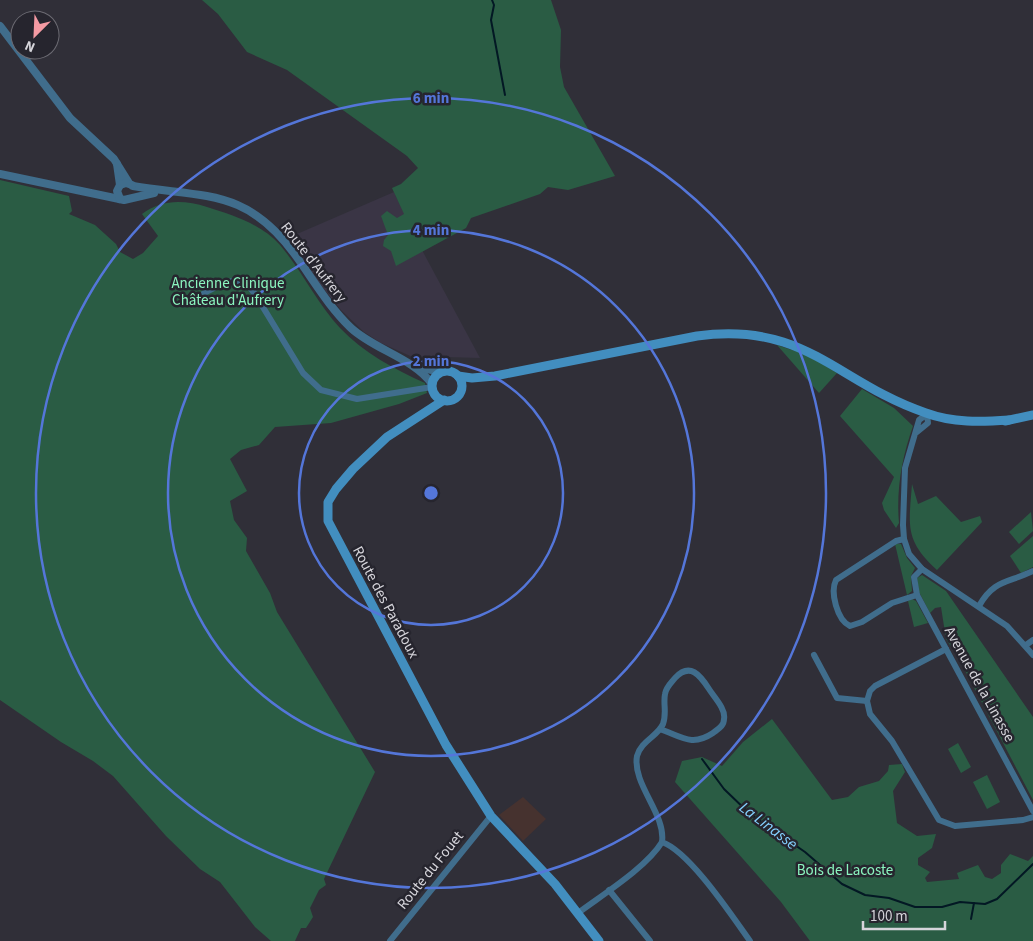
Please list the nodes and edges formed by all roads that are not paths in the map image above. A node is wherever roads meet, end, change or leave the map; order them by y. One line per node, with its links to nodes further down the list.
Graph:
1 (0, 26): 2 (street)
2 (117, 164): 4 (street); 5 (street)
3 (0, 174): 7 (street)
4 (131, 185): 5 (street); 6 (street, Route d'Aufrery); 9 (street)
5 (118, 187): 7 (street); 8 (street)
6 (163, 191): 9 (street, Route d'Aufrery); 11 (street, Route d'Aufrery)
7 (91, 195): 8 (street)
8 (120, 198): 9 (street)
9 (133, 198)
10 (204, 294): 15 (street)
11 (406, 363): 12 (street, Route d'Aufrery); 15 (street, Route d'Aufrery)
12 (441, 372): 13 (main road); 15 (main road)
13 (458, 376): 14 (main road); 16 (main road)
14 (495, 376): 16 (main road); 19 (main road)
15 (432, 387): 17 (main road); 20 (main road)
16 (462, 390): 17 (main road)
17 (444, 400): 20 (main road, Route des Paradoux)
18 (1033, 415): 19 (main road)
19 (925, 417): 21 (street)
20 (415, 420): 34 (main road, Route des Paradoux)
21 (904, 539): 22 (street); 24 (street)
22 (922, 569): 24 (street); 25 (street)
23 (1033, 571): 25 (street)
24 (917, 595): 28 (street, Avenue de la Linasse)
25 (979, 606): 27 (street)
26 (1033, 640): 27 (street)
27 (1026, 645): 30 (street)
28 (946, 649): 31 (street); 33 (street, Avenue de la Linasse)
29 (814, 655): 31 (street)
30 (1033, 655)
31 (867, 701): 35 (street)
32 (660, 729): 32 (street); 36 (street)
33 (1033, 811)
34 (491, 816): 38 (main road, Route des Paradoux); 39 (street, Route du Fouet)
35 (1033, 817)
36 (662, 842): 37 (street); 42 (street)
37 (609, 890): 38 (street); 41 (street)
38 (578, 912): 40 (main road, Route des Paradoux)
39 (390, 941)
40 (599, 941)
41 (650, 941)
42 (750, 941)

